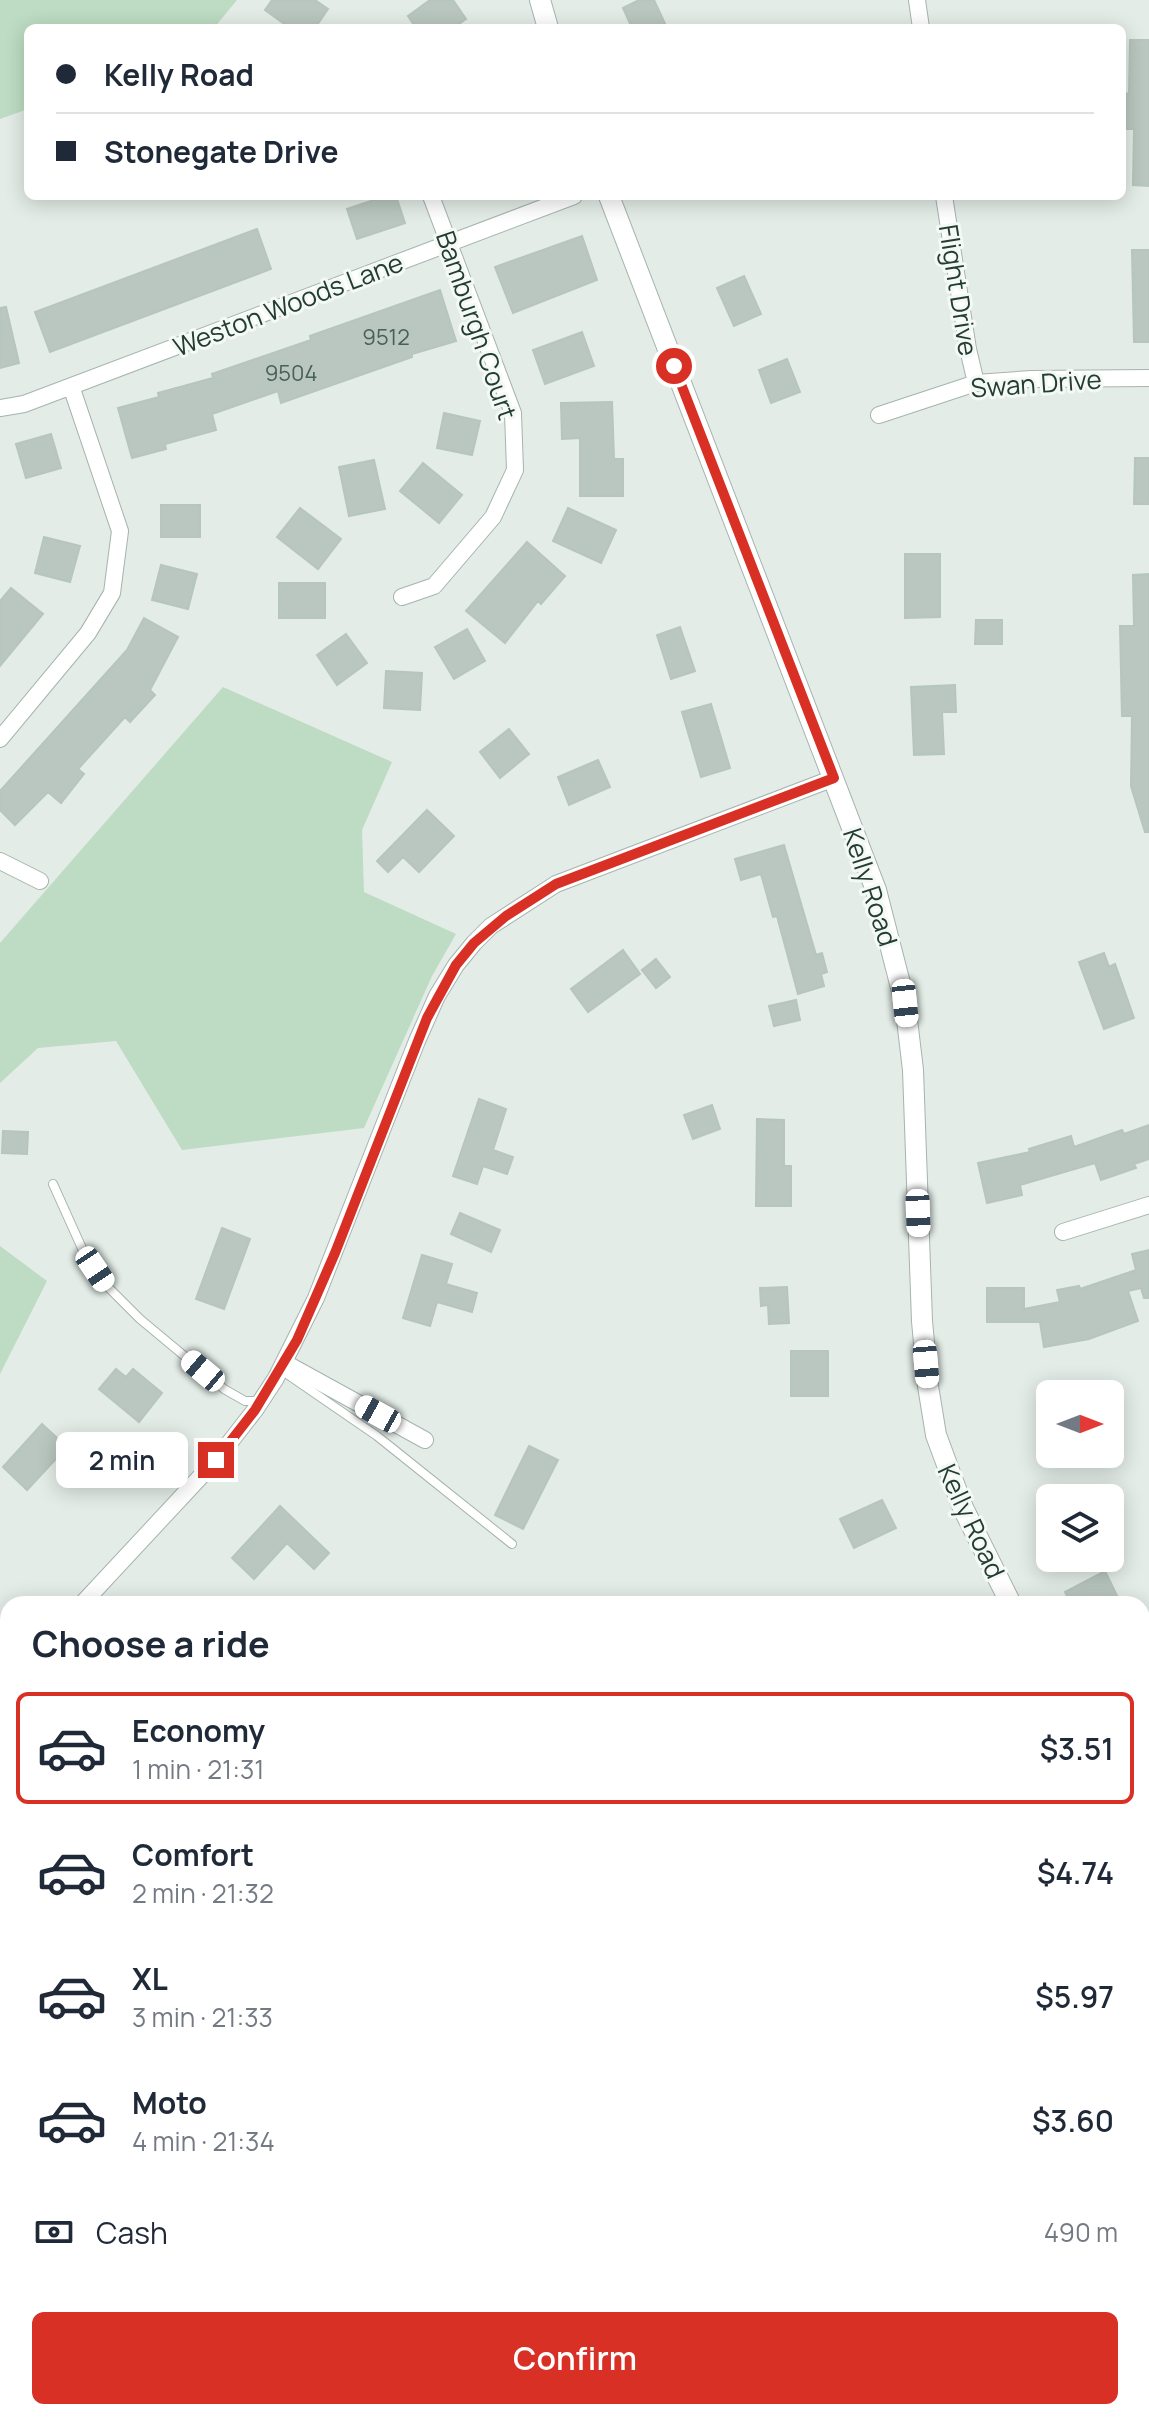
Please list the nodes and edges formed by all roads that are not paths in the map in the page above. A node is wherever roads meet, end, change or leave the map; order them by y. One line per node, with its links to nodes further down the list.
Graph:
1 (540, 0): 3 (street)
2 (917, 0): 4 (street)
3 (547, 24)
4 (920, 24)
5 (433, 200): 9 (street, Bamburgh Court)
6 (563, 200): 9 (street, Weston Woods Lane)
7 (611, 200): 17 (street, Kelly Road)
8 (945, 200): 11 (street, Flight Drive)
9 (450, 243): 12 (street, Weston Woods Lane); 15 (street, Bamburgh Court)
10 (1149, 378): 11 (street, Swan Drive)
11 (976, 383): 14 (street, Swan Drive)
12 (71, 386): 13 (street, Weston Woods Lane); 16 (street)
13 (0, 408)
14 (879, 415)
15 (402, 597)
16 (0, 739)
17 (834, 778): 23 (street); 28 (street, Kelly Road)
18 (0, 861): 19 (street)
19 (40, 881)
20 (53, 1184): 24 (lane)
21 (1149, 1205): 22 (street)
22 (1063, 1232)
23 (283, 1366): 24 (street); 25 (street); 26 (lane)
24 (261, 1401): 27 (street)
25 (425, 1440)
26 (512, 1544)
27 (89, 1596)
28 (1007, 1596)

